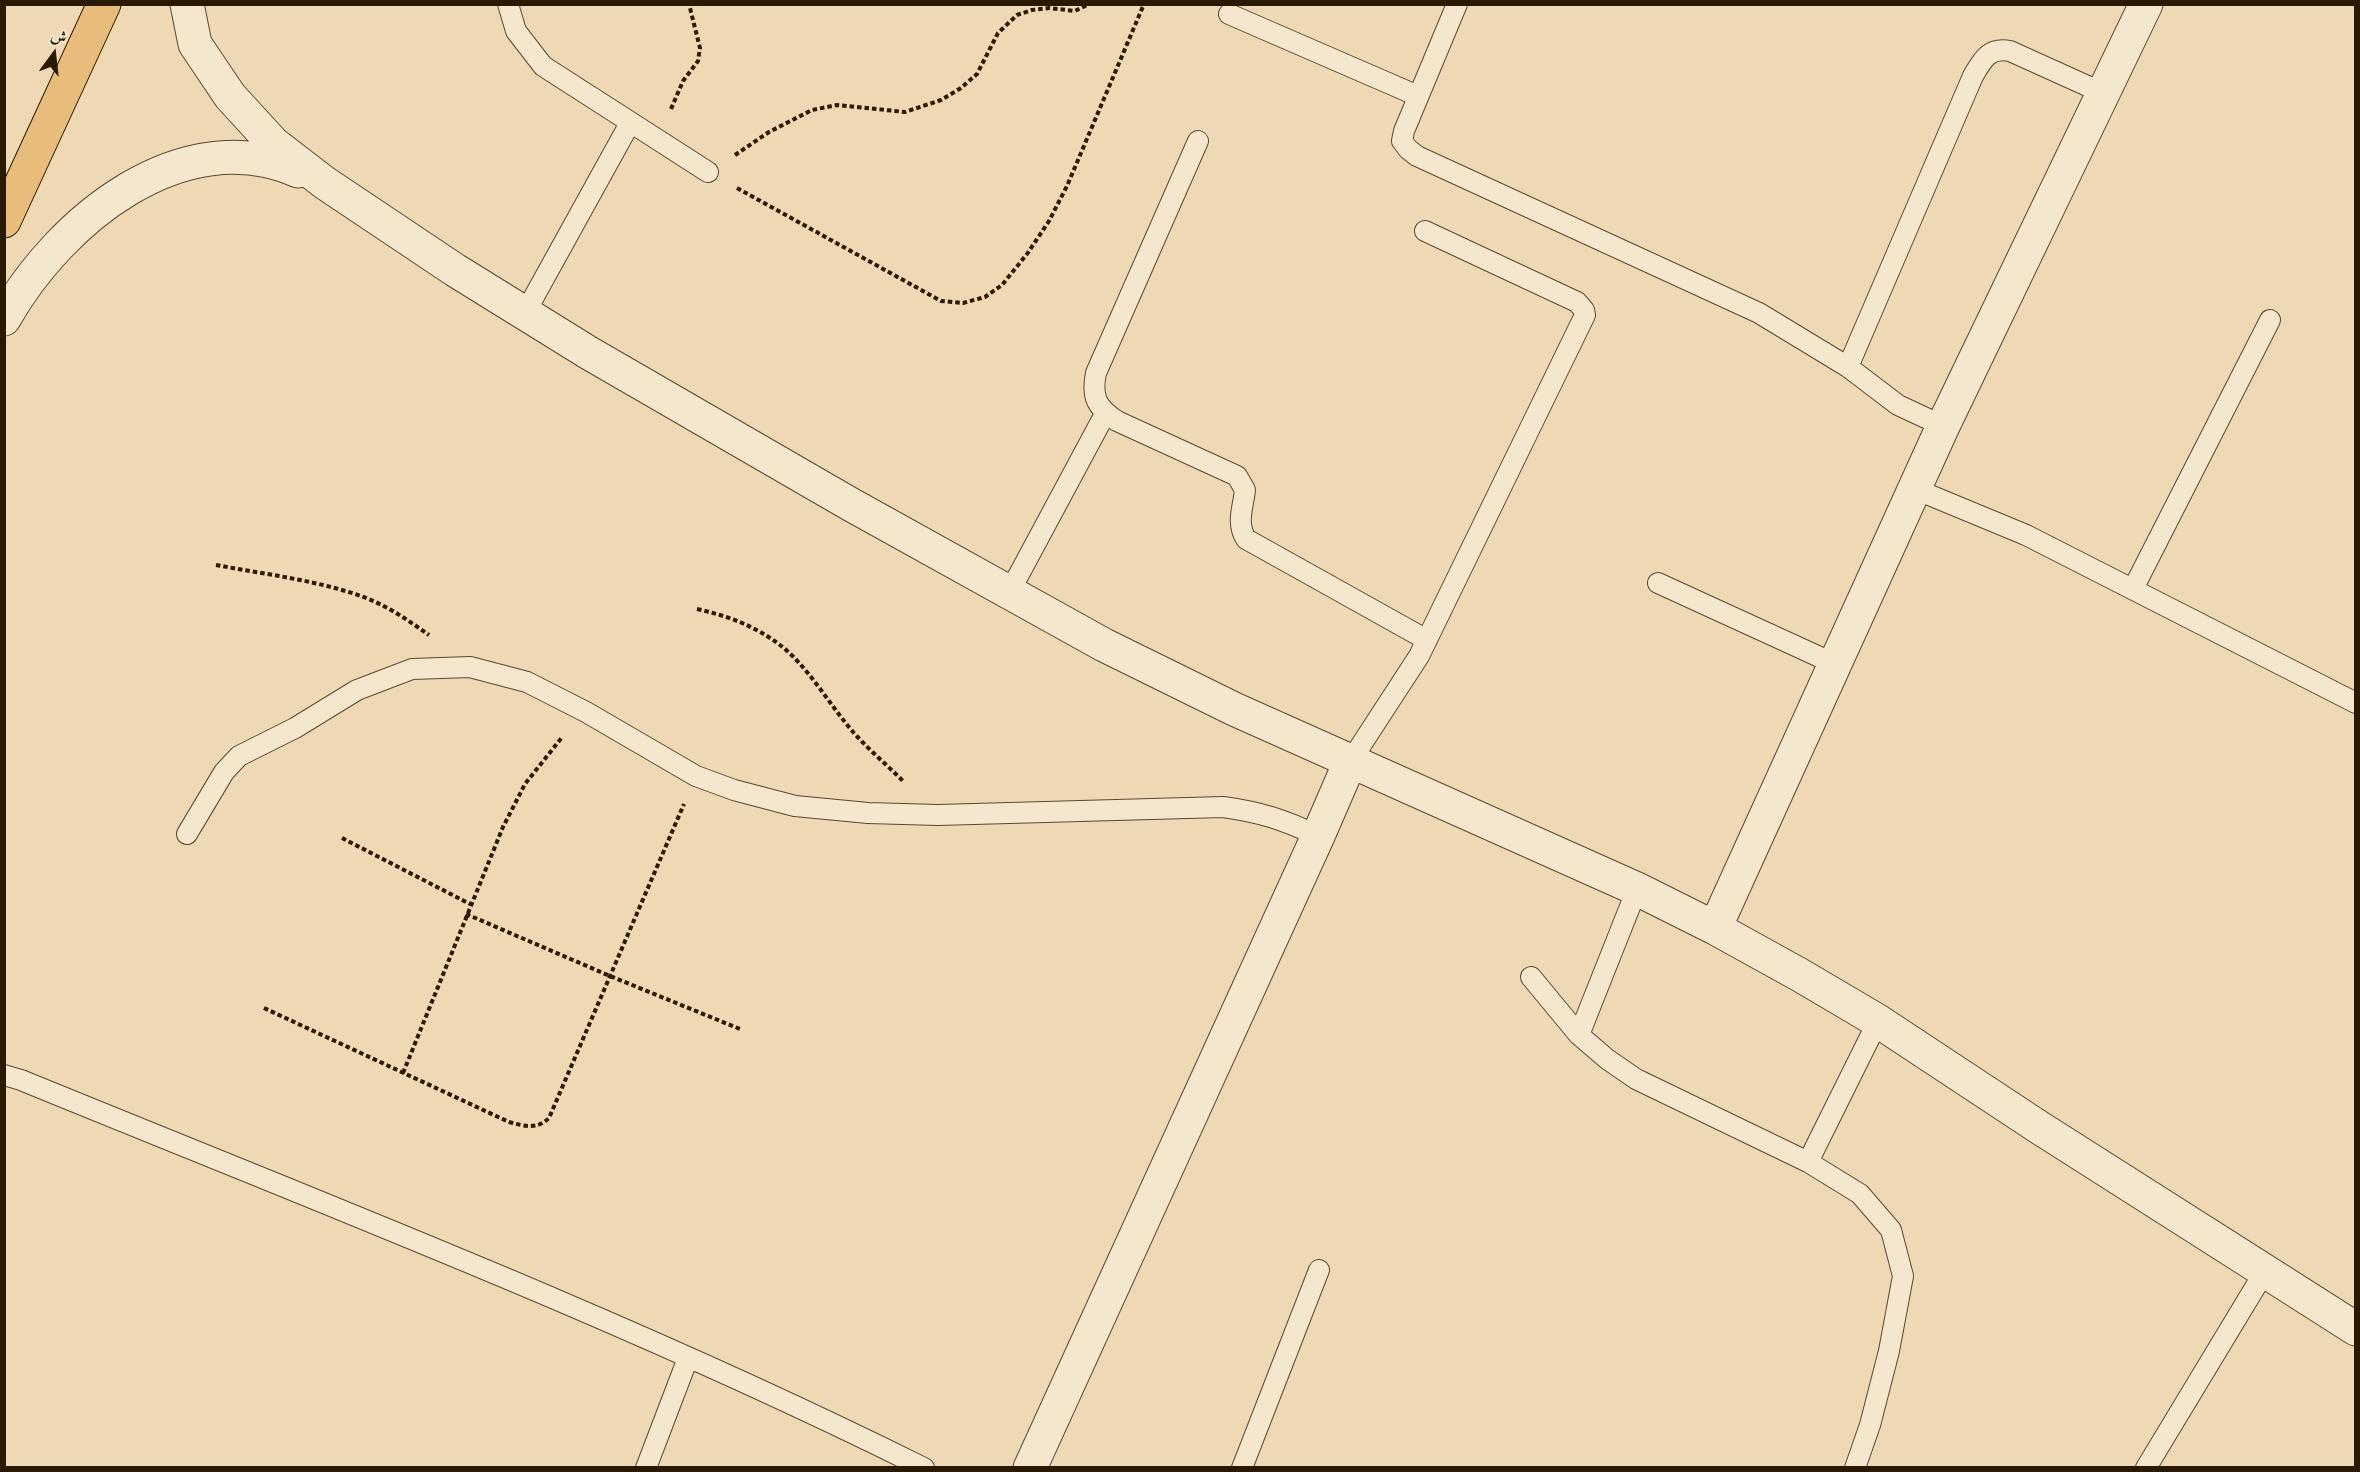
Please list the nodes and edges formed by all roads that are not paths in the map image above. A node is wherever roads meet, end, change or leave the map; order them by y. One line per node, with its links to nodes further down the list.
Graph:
1 (104, 4): 13 (highway)
2 (187, 4): 12 (street)
3 (508, 4): 9 (lane)
4 (1458, 4): 8 (lane)
5 (2146, 4): 7 (street)
6 (1229, 14): 8 (lane)
7 (2103, 93): 18 (lane); 20 (street)
8 (1418, 96): 18 (lane)
9 (630, 123): 11 (lane); 15 (lane)
10 (1198, 141): 19 (lane)
11 (708, 172)
12 (325, 183): 15 (street); 16 (street)
13 (4, 221)
14 (1425, 231): 25 (lane)
15 (525, 313): 24 (street)
16 (4, 318)
17 (2270, 320): 23 (lane)
18 (1848, 367): 20 (lane)
19 (1105, 414): 24 (lane); 25 (lane)
20 (1943, 426): 21 (street)
21 (1915, 489): 23 (lane); 26 (street)
22 (1658, 583): 26 (lane)
23 (2133, 589): 27 (lane)
24 (1009, 593): 28 (street)
25 (1427, 640): 28 (lane)
26 (1835, 664): 32 (street)
27 (2355, 703)
28 (1350, 762): 30 (street); 31 (street)
29 (187, 834): 30 (lane)
30 (1318, 836): 44 (street)
31 (1637, 889): 32 (street); 35 (lane)
32 (1715, 928): 34 (street)
33 (1531, 977): 35 (lane)
34 (1878, 1021): 37 (lane); 39 (street)
35 (1579, 1035): 37 (lane)
36 (4, 1075): 41 (lane)
37 (1808, 1162): 46 (lane)
38 (1319, 1270): 45 (lane)
39 (2265, 1271): 40 (street); 47 (lane)
40 (2355, 1329)
41 (688, 1358): 42 (lane); 43 (lane)
42 (646, 1467)
43 (924, 1467)
44 (1030, 1467)
45 (1242, 1467)
46 (1855, 1467)
47 (2146, 1467)

